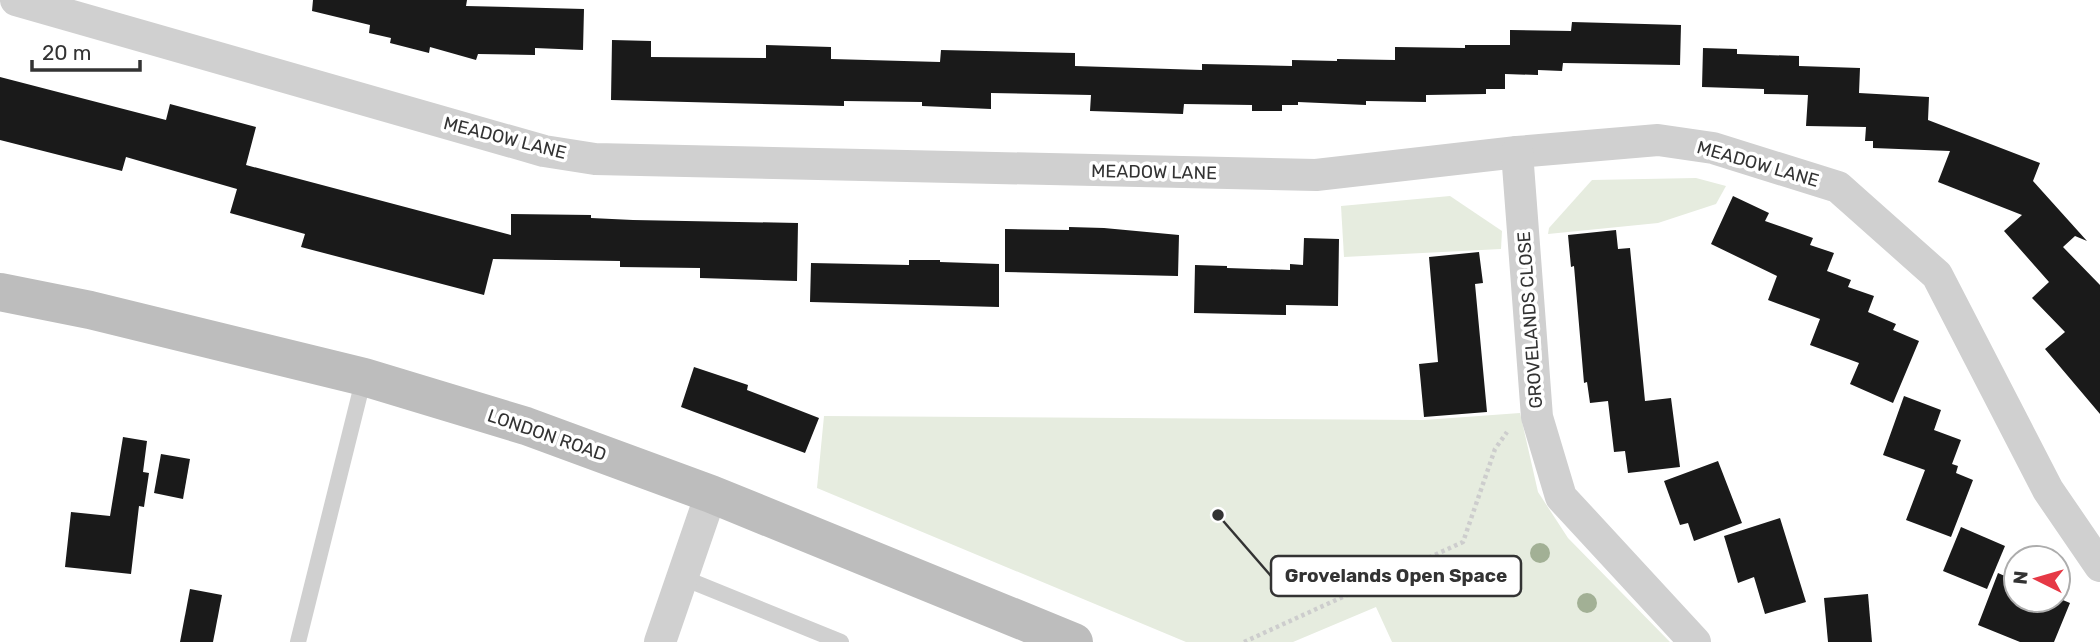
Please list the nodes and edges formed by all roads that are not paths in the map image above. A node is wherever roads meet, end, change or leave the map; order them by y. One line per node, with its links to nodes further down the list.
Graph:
1 (16, 0): 2 (street, MEADOW LANE)
2 (1517, 152): 6 (street, MEADOW LANE); 12 (street, GROVELANDS CLOSE)
3 (0, 292): 4 (main road, LONDON ROAD)
4 (364, 377): 5 (main road, LONDON ROAD); 8 (lane)
5 (711, 494): 7 (street); 11 (main road, LONDON ROAD)
6 (2100, 566)
7 (681, 577): 9 (street); 10 (lane)
8 (298, 642)
9 (660, 642)
10 (841, 642)
11 (1074, 642)
12 (1695, 642)

